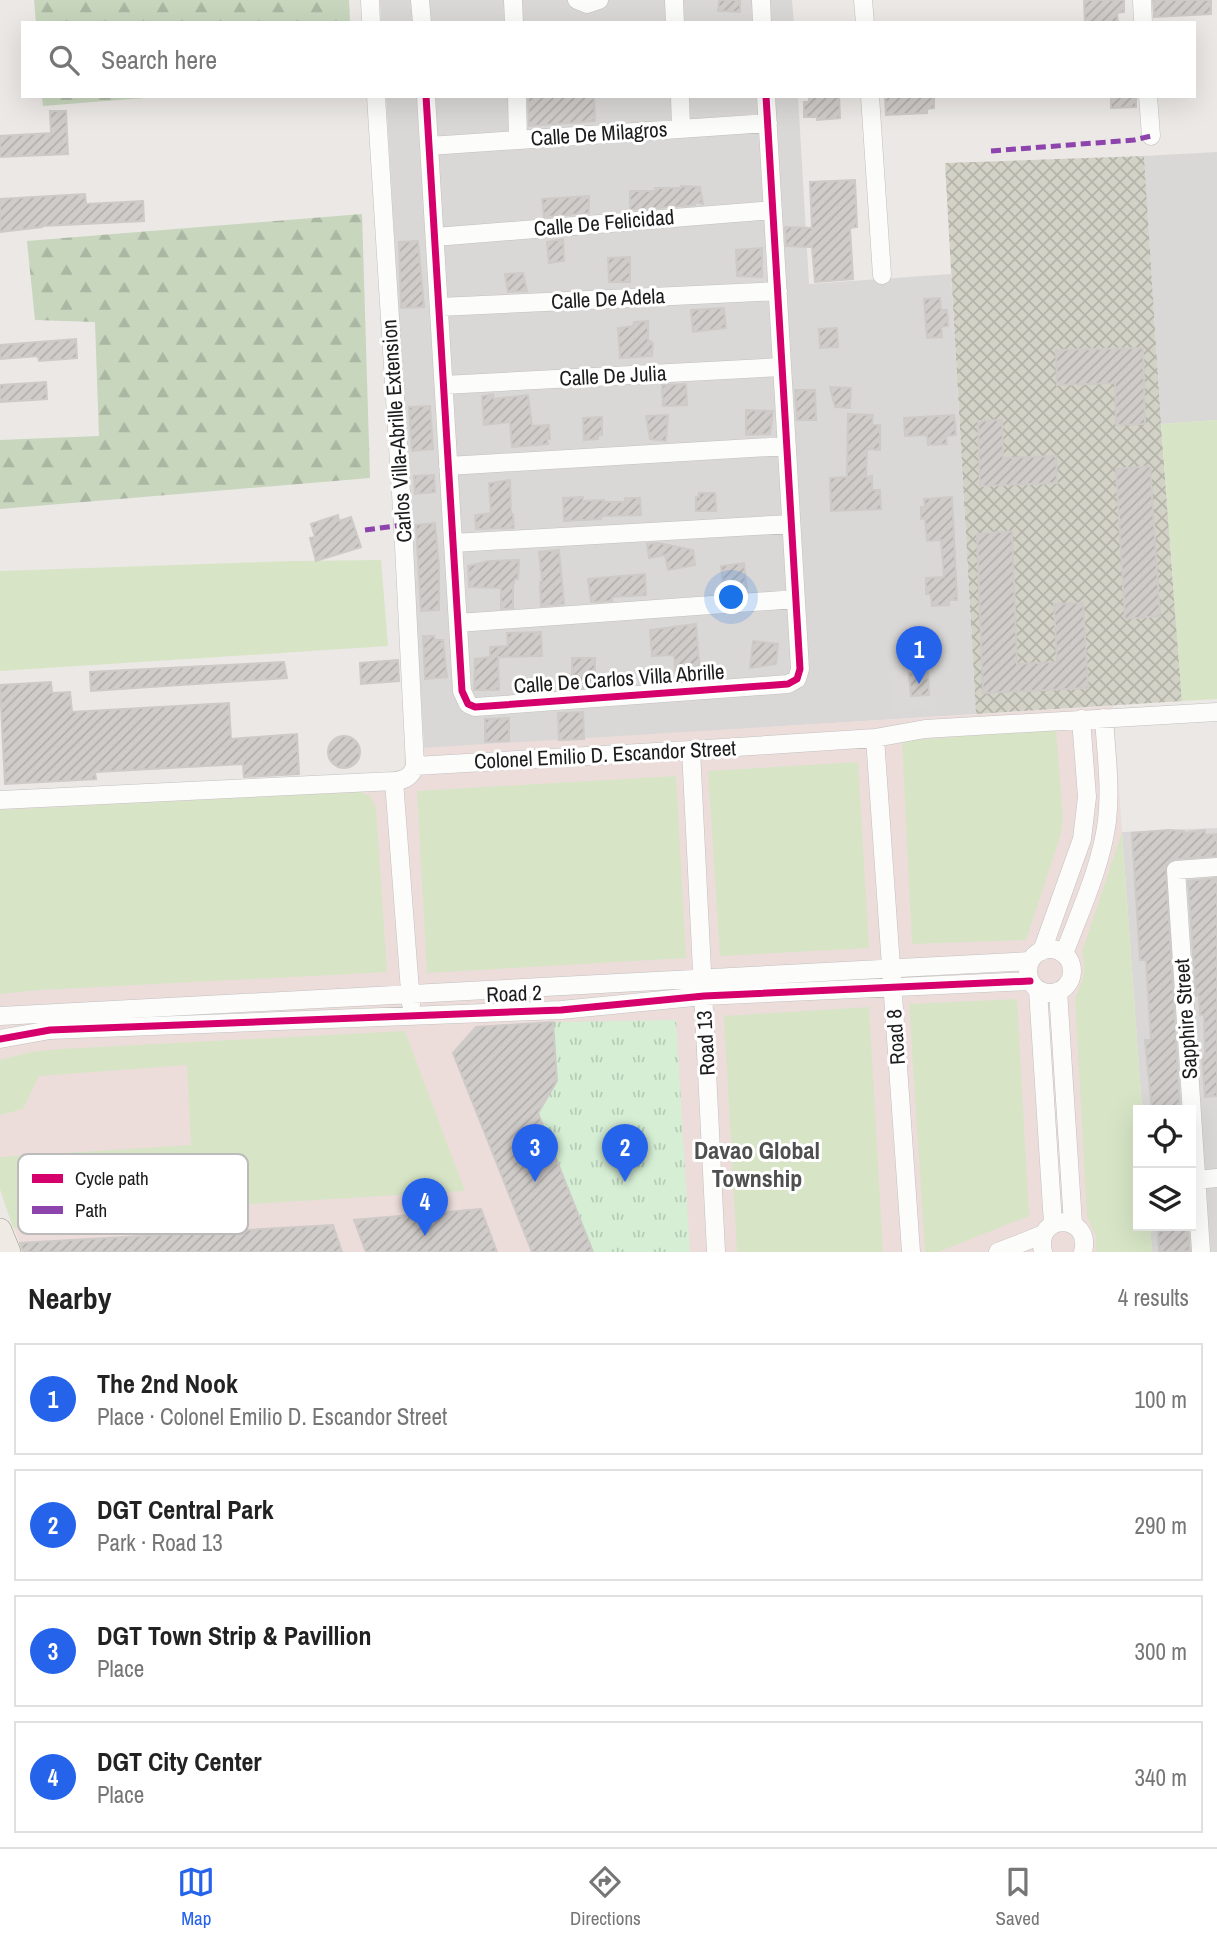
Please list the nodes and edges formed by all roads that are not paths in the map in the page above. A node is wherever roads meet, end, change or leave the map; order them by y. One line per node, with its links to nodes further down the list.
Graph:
1 (370, 0): 10 (street)
2 (421, 0): 11 (street)
3 (513, 0): 12 (street)
4 (577, 0): 5 (street)
5 (599, 0)
6 (674, 0): 13 (street)
7 (761, 0): 14 (street)
8 (863, 0): 15 (street)
9 (1142, 0): 16 (street)
10 (371, 21)
11 (422, 21)
12 (514, 21)
13 (675, 21)
14 (762, 21)
15 (865, 21)
16 (1143, 21)
17 (376, 98): 47 (street, Carlos Villa-Abrille Extension)
18 (426, 98): 28 (street, Calle De Carlos Villa Abrille)
19 (517, 98): 27 (street)
20 (680, 98): 25 (street)
21 (766, 98): 24 (street, Calle De Carlos Villa Abrille)
22 (870, 98): 31 (street)
23 (1148, 98): 26 (street)
24 (768, 123): 25 (street, Calle De Milagros); 29 (street, Calle De Carlos Villa Abrille)
25 (681, 129): 27 (street, Calle De Milagros)
26 (1151, 136)
27 (518, 140): 28 (street, Calle De Milagros)
28 (429, 146): 30 (street, Calle De Carlos Villa Abrille)
29 (773, 210): 30 (street, Calle De Felicidad); 32 (street, Calle De Carlos Villa Abrille)
30 (435, 237): 33 (street, Calle De Carlos Villa Abrille)
31 (882, 275)
32 (778, 291): 33 (street, Calle De Adela); 34 (street, Calle De Carlos Villa Abrille)
33 (439, 307): 35 (street, Calle De Carlos Villa Abrille)
34 (782, 367): 35 (street, Calle De Julia); 36 (street, Calle De Carlos Villa Abrille)
35 (444, 385): 37 (street, Calle De Carlos Villa Abrille)
36 (787, 446): 37 (street); 38 (street, Calle De Carlos Villa Abrille)
37 (449, 466): 39 (street, Calle De Carlos Villa Abrille)
38 (791, 524): 39 (street); 40 (street, Calle De Carlos Villa Abrille)
39 (453, 543): 41 (street, Calle De Carlos Villa Abrille)
40 (796, 599): 41 (street); 41 (street, Calle De Carlos Villa Abrille)
41 (458, 623)
42 (1217, 712): 43 (street, Colonel Emilio D. Escandor Street)
43 (1104, 718): 44 (street, Colonel Emilio D. Escandor Street); 51 (street)
44 (1081, 719): 45 (street, Colonel Emilio D. Escandor Street); 52 (street)
45 (875, 738): 46 (street, Colonel Emilio D. Escandor Street); 53 (street, Road 8)
46 (691, 750): 47 (street, Colonel Emilio D. Escandor Street); 56 (street, Road 13)
47 (415, 766): 48 (street)
48 (394, 781): 49 (street); 59 (street)
49 (0, 800)
50 (1217, 867): 66 (street, Sapphire Street)
51 (1064, 954): 52 (street); 58 (street)
52 (1036, 956): 53 (street, Road 2); 54 (street)
53 (891, 969): 56 (street, Road 2); 57 (street, Road 8)
54 (1034, 985): 57 (street, Road 2); 58 (street); 69 (street)
55 (559, 986): 56 (street, Road 2); 59 (street, Road 2); 60 (street)
56 (704, 987): 57 (street, Road 2); 60 (street, Road 2); 71 (street, Road 13)
57 (892, 988): 72 (street, Road 8)
58 (1058, 991): 67 (street)
59 (410, 993): 61 (street, Road 2); 62 (street)
60 (561, 1010): 62 (street, Road 2)
61 (194, 1014): 62 (street, Road 2); 63 (street, Road 2); 64 (street, Road 2)
62 (412, 1015)
63 (0, 1016)
64 (0, 1039)
65 (1217, 1178): 66 (street)
66 (1197, 1180): 75 (street, Sapphire Street)
67 (1073, 1224): 69 (street); 74 (street)
68 (0, 1230): 70 (main road)
69 (1047, 1237): 73 (street)
70 (9, 1252)
71 (716, 1252)
72 (911, 1252)
73 (998, 1252)
74 (1083, 1252)
75 (1201, 1252)

